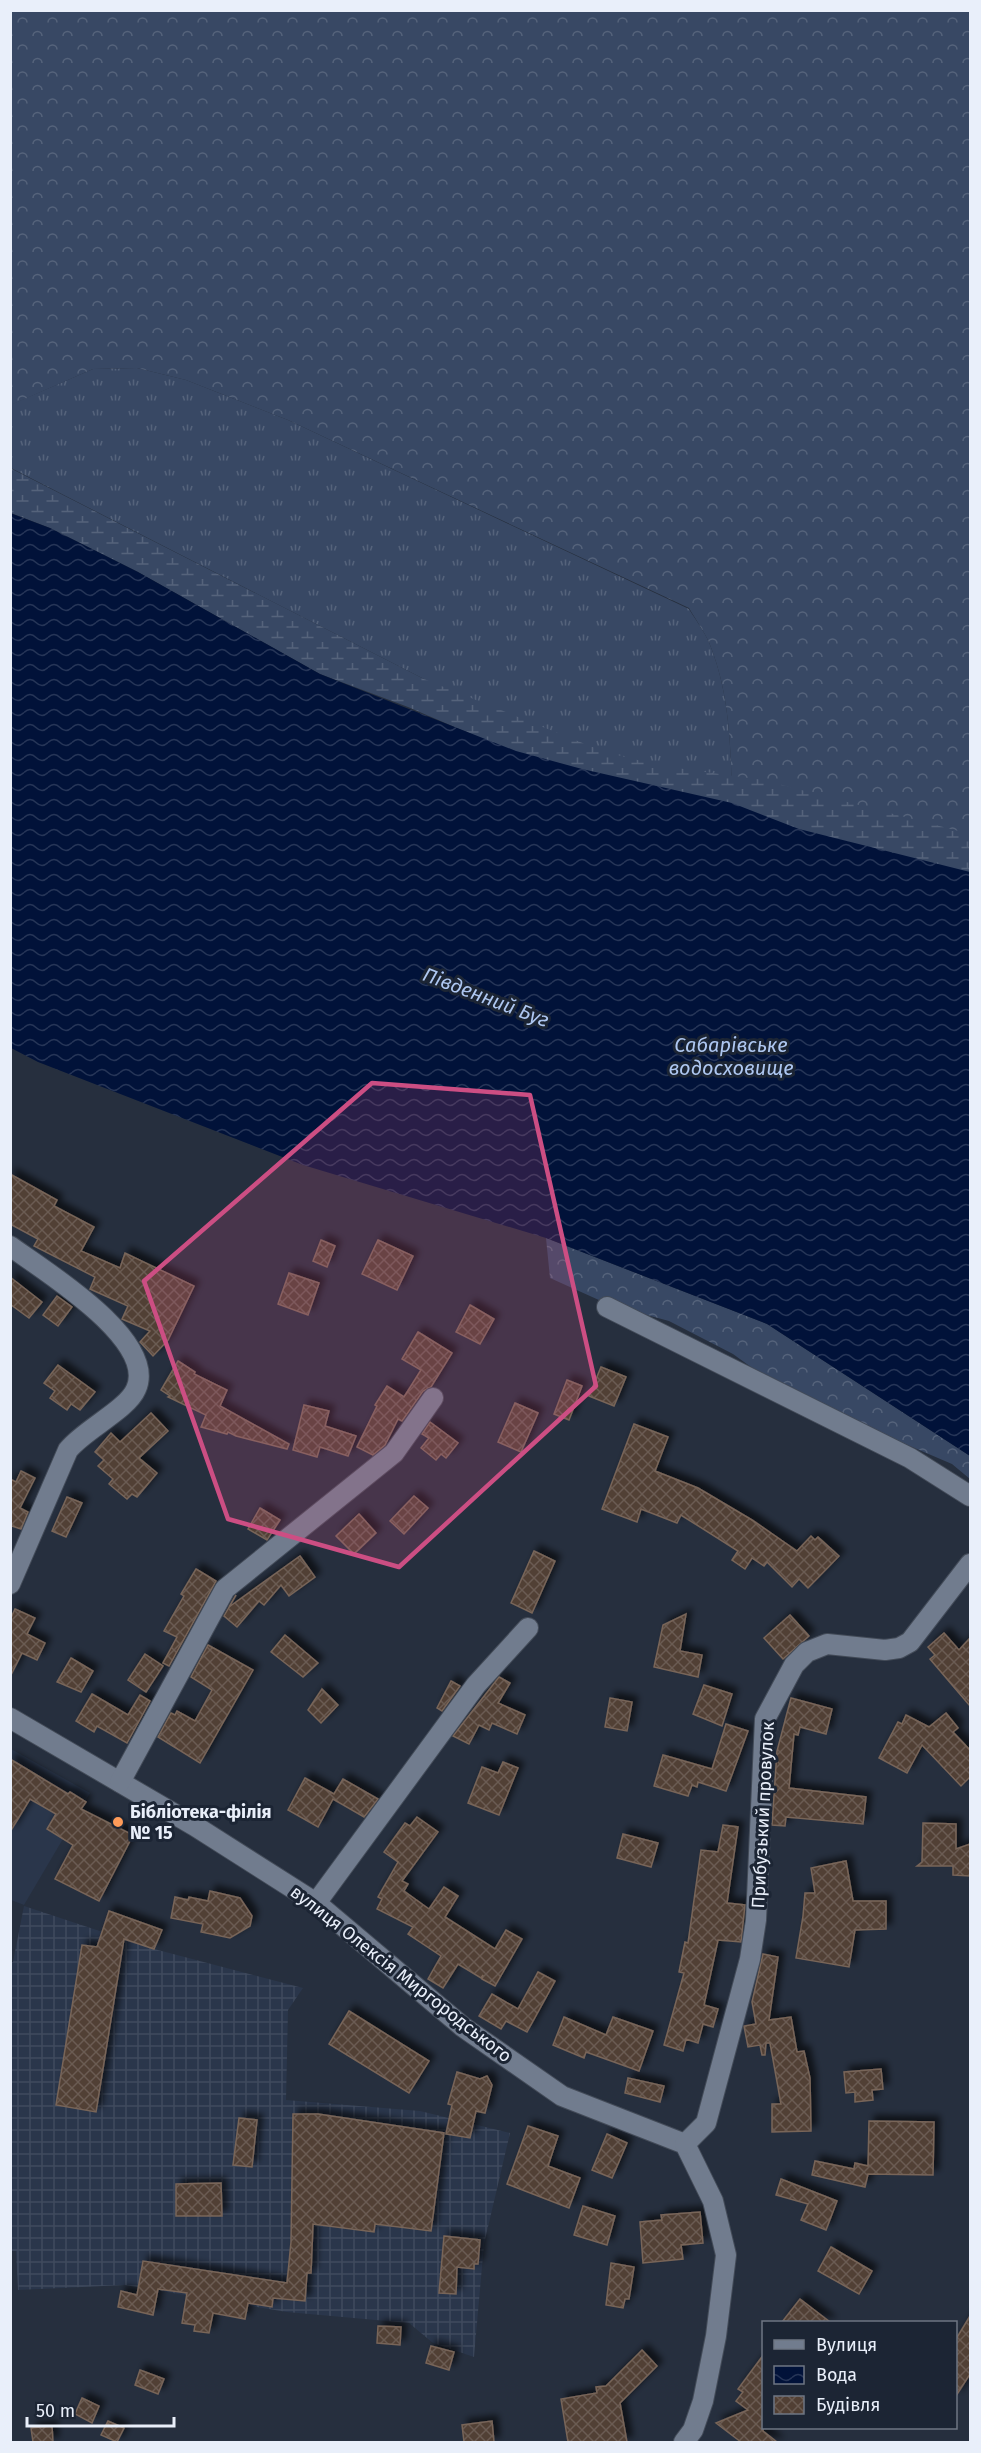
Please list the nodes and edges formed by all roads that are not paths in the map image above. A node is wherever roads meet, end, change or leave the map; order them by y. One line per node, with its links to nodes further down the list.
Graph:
1 (10, 1246): 6 (street)
2 (607, 1307): 4 (street)
3 (433, 1398): 9 (street)
4 (970, 1496)
5 (970, 1564): 11 (street, Прибузький провулок)
6 (10, 1584)
7 (528, 1628): 10 (street)
8 (10, 1718): 9 (street, вулиця Олексія Миргородського)
9 (120, 1782): 10 (street, вулиця Олексія Миргородського)
10 (316, 1903): 11 (street, вулиця Олексія Миргородського)
11 (685, 2144): 12 (street)
12 (684, 2442)

